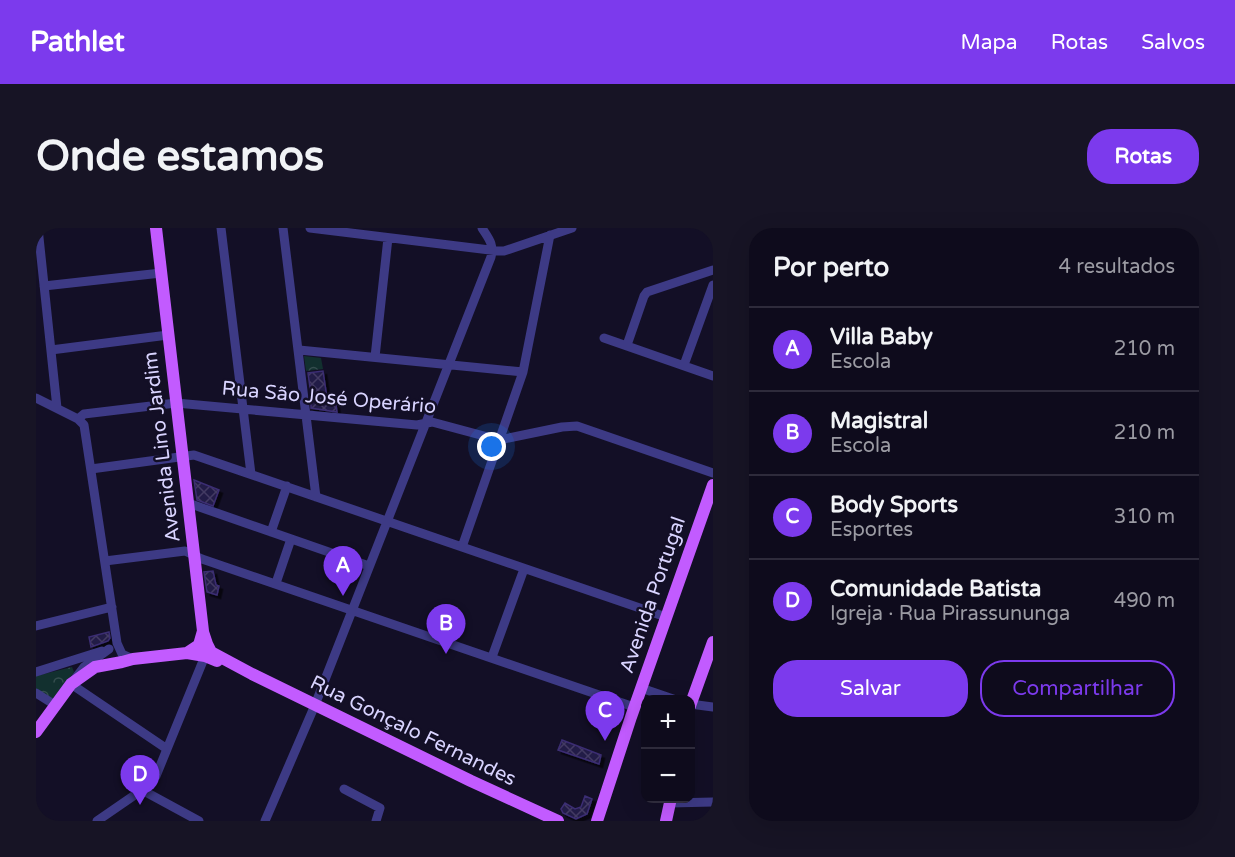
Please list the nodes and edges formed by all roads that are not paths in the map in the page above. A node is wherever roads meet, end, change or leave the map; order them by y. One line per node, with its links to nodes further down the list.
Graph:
1 (38, 228): 14 (street)
2 (156, 228): 12 (main road, Avenida Lino Jardim)
3 (221, 228): 28 (street)
4 (284, 228): 19 (street)
5 (310, 228): 9 (street)
6 (482, 228): 10 (street)
7 (572, 228): 8 (street)
8 (550, 235): 10 (street); 23 (street)
9 (388, 238): 10 (street); 20 (street)
10 (492, 251): 21 (street)
11 (713, 270): 17 (street)
12 (161, 273): 14 (street); 15 (main road, Avenida Lino Jardim)
13 (713, 285): 22 (street)
14 (44, 286): 18 (street)
15 (168, 335): 18 (street); 26 (main road, Avenida Lino Jardim)
16 (604, 338): 17 (street)
17 (627, 345): 22 (street)
18 (51, 350): 27 (street)
19 (299, 350): 20 (street); 29 (street)
20 (375, 357): 21 (street)
21 (448, 365): 23 (street); 31 (street)
22 (684, 365): 24 (street)
23 (523, 372): 32 (street)
24 (713, 376)
25 (36, 398): 27 (street)
26 (176, 403): 28 (street, Rua São José Operário); 30 (street, Rua São José Operário); 33 (main road, Avenida Lino Jardim)
27 (57, 408): 30 (street)
28 (243, 409): 29 (street, Rua São José Operário); 36 (street)
29 (306, 415): 31 (street, Rua São José Operário); 39 (street)
30 (78, 419): 34 (street)
31 (425, 423): 32 (street, Rua São José Operário); 41 (street)
32 (499, 440): 35 (street, Rua São José Operário); 44 (street)
33 (182, 456): 34 (street); 36 (street); 40 (main road, Avenida Lino Jardim)
34 (91, 469): 46 (street)
35 (713, 472)
36 (252, 474): 38 (street)
37 (713, 484): 52 (main road, Avenida Portugal)
38 (287, 486): 39 (street); 42 (street)
39 (316, 497): 41 (street)
40 (188, 503): 42 (street); 45 (main road, Avenida Lino Jardim)
41 (387, 521): 44 (street); 47 (street)
42 (271, 532): 43 (street)
43 (291, 539): 47 (street); 49 (street)
44 (462, 547): 48 (street)
45 (194, 555): 46 (street); 49 (street); 54 (main road, Avenida Lino Jardim)
46 (105, 561): 50 (street)
47 (369, 566): 51 (street)
48 (524, 569): 52 (street); 59 (street)
49 (276, 583): 51 (street)
50 (112, 607): 53 (street); 56 (street)
51 (352, 610): 59 (street); 69 (street)
52 (666, 616): 64 (main road, Avenida Portugal)
53 (36, 626)
54 (203, 631): 57 (main road); 62 (main road, Rua Gonçalo Fernandes)
55 (713, 642): 67 (main road)
56 (113, 646): 60 (street); 61 (street); 63 (street)
57 (187, 653): 58 (main road, Rua Gonçalo Fernandes); 60 (main road, Rua Gonçalo Fernandes)
58 (205, 656): 62 (main road, Rua Gonçalo Fernandes); 74 (street)
59 (492, 657): 71 (street)
60 (133, 659): 63 (main road, Rua Gonçalo Fernandes)
61 (36, 672)
62 (252, 674): 69 (main road, Rua Gonçalo Fernandes)
63 (71, 684): 68 (main road, Rua Gonçalo Fernandes); 74 (street)
64 (641, 688): 66 (street); 71 (main road, Avenida Portugal)
65 (36, 693): 68 (street)
66 (663, 695)
67 (694, 695)
68 (55, 705): 73 (main road, Rua Gonçalo Fernandes)
69 (315, 705): 82 (street); 84 (main road, Rua Gonçalo Fernandes)
70 (695, 705): 72 (street)
71 (634, 707): 85 (main road, Avenida Portugal)
72 (713, 707)
73 (36, 732)
74 (167, 749): 76 (street)
75 (344, 789): 83 (street)
76 (142, 790): 80 (street); 81 (street)
77 (695, 802): 78 (street)
78 (713, 802)
79 (670, 803): 86 (main road)
80 (97, 821)
81 (200, 821)
82 (265, 821)
83 (376, 821)
84 (558, 821)
85 (596, 821)
86 (666, 821)

